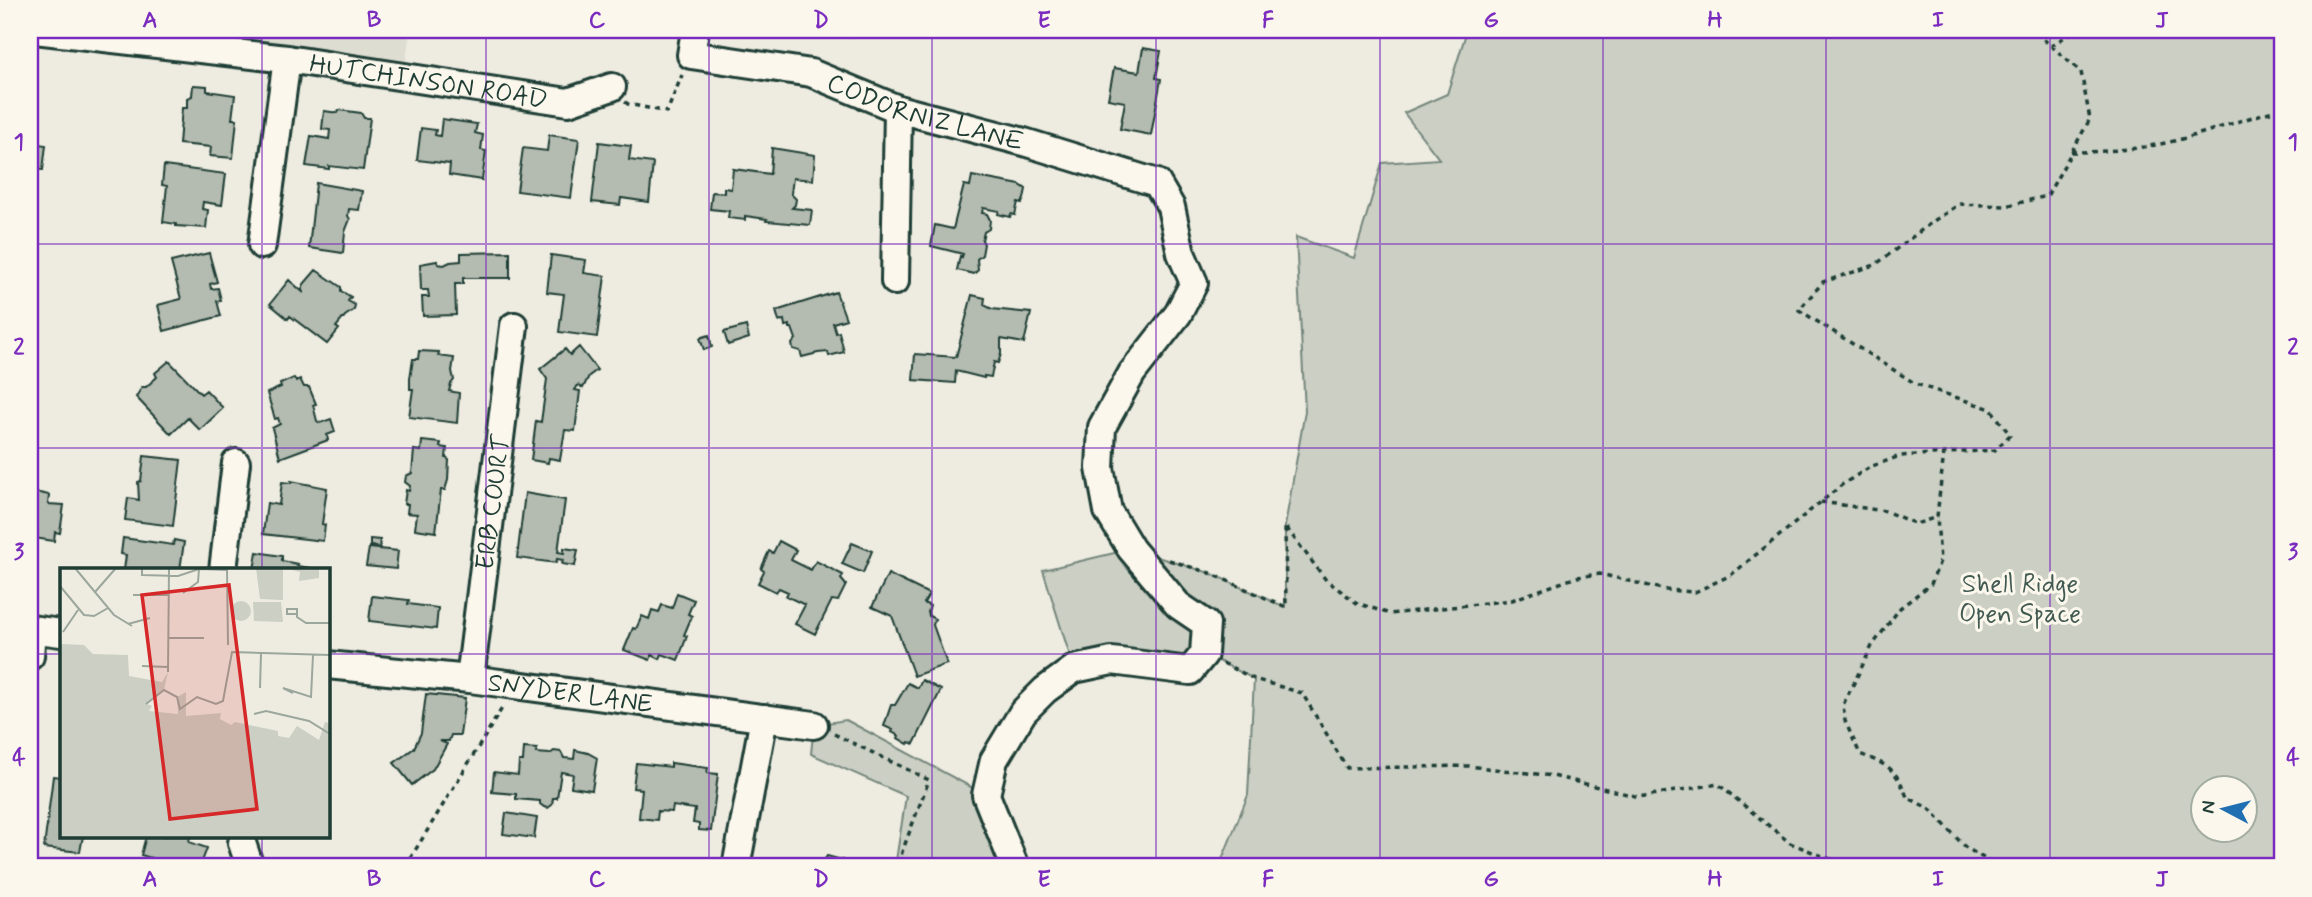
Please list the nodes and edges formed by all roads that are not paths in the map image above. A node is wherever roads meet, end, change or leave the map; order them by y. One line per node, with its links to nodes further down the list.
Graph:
1 (34, 30): 3 (street, HUTCHINSON ROAD)
2 (693, 42): 5 (street, CODORNIZ LANE)
3 (287, 59): 4 (street, HUTCHINSON ROAD); 6 (street)
4 (612, 88)
5 (898, 109): 7 (street); 19 (street, CODORNIZ LANE)
6 (262, 245)
7 (895, 281)
8 (514, 326): 15 (street, ERB COURT)
9 (236, 463): 10 (street)
10 (223, 568)
11 (31, 629): 12 (street); 13 (street)
12 (60, 633)
13 (30, 656)
14 (329, 664): 15 (street, SNYDER LANE)
15 (470, 679): 16 (street, SNYDER LANE)
16 (764, 718): 17 (street, SNYDER LANE); 18 (street)
17 (814, 725)
18 (737, 867)
19 (1016, 867)

